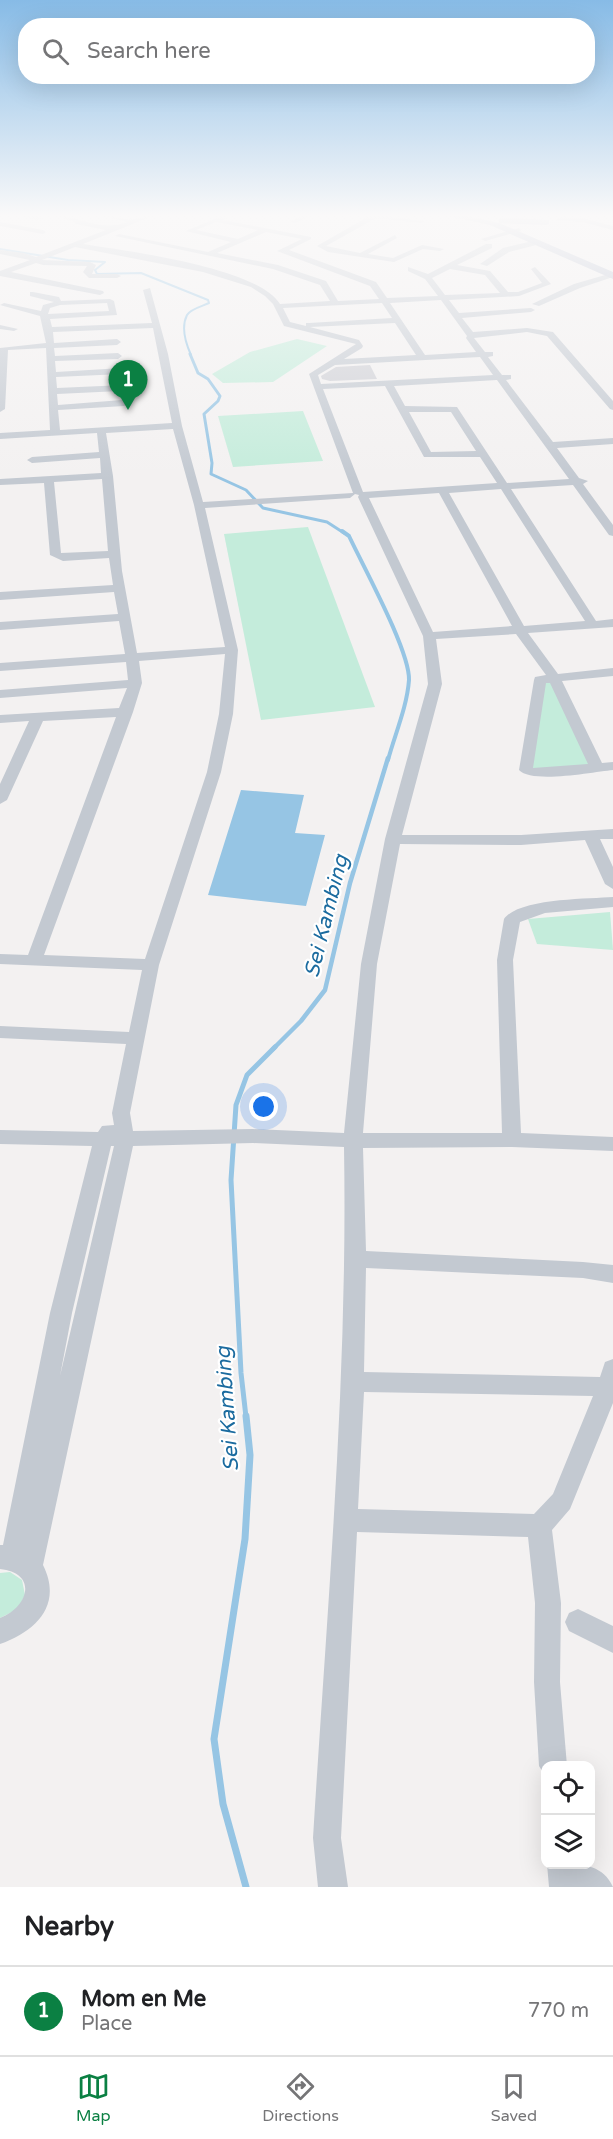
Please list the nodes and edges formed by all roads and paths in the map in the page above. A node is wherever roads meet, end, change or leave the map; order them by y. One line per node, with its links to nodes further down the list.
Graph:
1 (59, 303): 13 (street)
2 (111, 303): 13 (street)
3 (150, 303): 16 (street)
4 (277, 303): 11 (street)
5 (352, 303): 9 (street)
6 (387, 303): 14 (street)
7 (447, 303): 12 (street)
8 (541, 303): 12 (street)
9 (336, 304): 11 (street)
10 (4, 305): 13 (street)
11 (279, 306): 17 (street)
12 (456, 315): 21 (street)
13 (45, 316): 20 (street)
14 (396, 320): 15 (street); 27 (street)
15 (348, 323): 17 (street); 24 (street)
16 (156, 325): 20 (street); 42 (street)
17 (291, 326): 24 (street)
18 (0, 327): 19 (street)
19 (14, 329)
20 (49, 330): 23 (street)
21 (471, 335): 25 (street); 38 (street)
22 (117, 342): 23 (street)
23 (49, 344): 28 (street); 31 (street)
24 (357, 344): 29 (street); 30 (street)
25 (486, 354): 27 (street); 34 (street)
26 (117, 356): 28 (street)
27 (422, 357): 29 (street)
28 (50, 359): 33 (street)
29 (368, 360): 30 (street)
30 (330, 363): 36 (street)
31 (0, 364): 40 (street)
32 (122, 371): 33 (street)
33 (52, 375): 37 (street)
34 (505, 378): 35 (street); 48 (street)
35 (389, 385): 36 (street); 41 (street)
36 (317, 387): 58 (street)
37 (53, 391): 39 (street); 39 (street)
38 (613, 407)
39 (54, 408): 44 (street)
40 (0, 409)
41 (404, 410): 49 (street); 49 (street)
42 (177, 426): 43 (street); 59 (street)
43 (101, 431): 44 (street); 50 (street)
44 (55, 433): 45 (street)
45 (0, 436)
46 (613, 441): 48 (street)
47 (613, 446): 48 (street)
48 (558, 448): 54 (street)
49 (482, 454): 56 (street)
50 (105, 455): 51 (street); 52 (street)
51 (32, 460)
52 (108, 476): 53 (street); 62 (street)
53 (49, 479): 55 (street); 62 (street)
54 (582, 481): 56 (street); 60 (street); 61 (street)
55 (0, 482)
56 (505, 486): 57 (street); 67 (street)
57 (442, 490): 58 (street); 69 (street)
58 (359, 495): 59 (street); 70 (street)
59 (199, 505): 71 (street)
60 (613, 516)
61 (613, 533)
62 (114, 554): 63 (street)
63 (119, 588): 64 (street); 65 (street)
64 (0, 596)
65 (123, 616): 68 (street); 72 (street)
66 (613, 623): 67 (street)
67 (592, 625): 69 (street)
68 (0, 626)
69 (520, 630): 70 (street); 75 (street)
70 (429, 636): 88 (street)
71 (232, 650): 72 (street); 93 (street)
72 (132, 656): 73 (street); 76 (street)
73 (0, 667)
74 (613, 672): 75 (street)
75 (554, 678): 84 (street); 84 (street)
76 (135, 683): 77 (street); 78 (street)
77 (0, 694)
78 (126, 712): 79 (street); 92 (street)
79 (38, 716): 80 (street); 81 (street)
80 (0, 719)
81 (18, 764): 82 (street); 85 (street)
82 (0, 766)
83 (613, 766): 84 (street)
84 (597, 768)
85 (0, 800)
86 (613, 834): 87 (street)
87 (591, 836): 88 (street); 89 (street)
88 (393, 839): 98 (street)
89 (613, 884)
90 (613, 902): 99 (street)
91 (0, 959): 92 (street)
92 (34, 961): 93 (street)
93 (151, 965): 95 (street)
94 (0, 1032): 95 (street)
95 (135, 1038): 97 (street)
96 (0, 1137): 97 (street)
97 (114, 1138): 98 (street); 103 (street); 104 (street)
98 (352, 1140): 99 (street); 101 (street)
99 (512, 1140): 100 (street)
100 (613, 1144)
101 (356, 1259): 102 (street); 106 (street)
102 (613, 1274)
103 (61, 1313): 104 (street); 109 (street)
104 (84, 1315): 109 (street)
105 (611, 1378): 106 (street); 108 (street)
106 (353, 1382): 107 (street)
107 (347, 1520): 108 (street); 115 (street)
108 (539, 1526): 113 (street)
109 (9, 1559): 111 (street)
110 (578, 1622): 112 (street)
111 (0, 1631)
112 (613, 1640)
113 (553, 1761)
114 (562, 1872): 116 (street)
115 (333, 1887)
116 (598, 1887)

